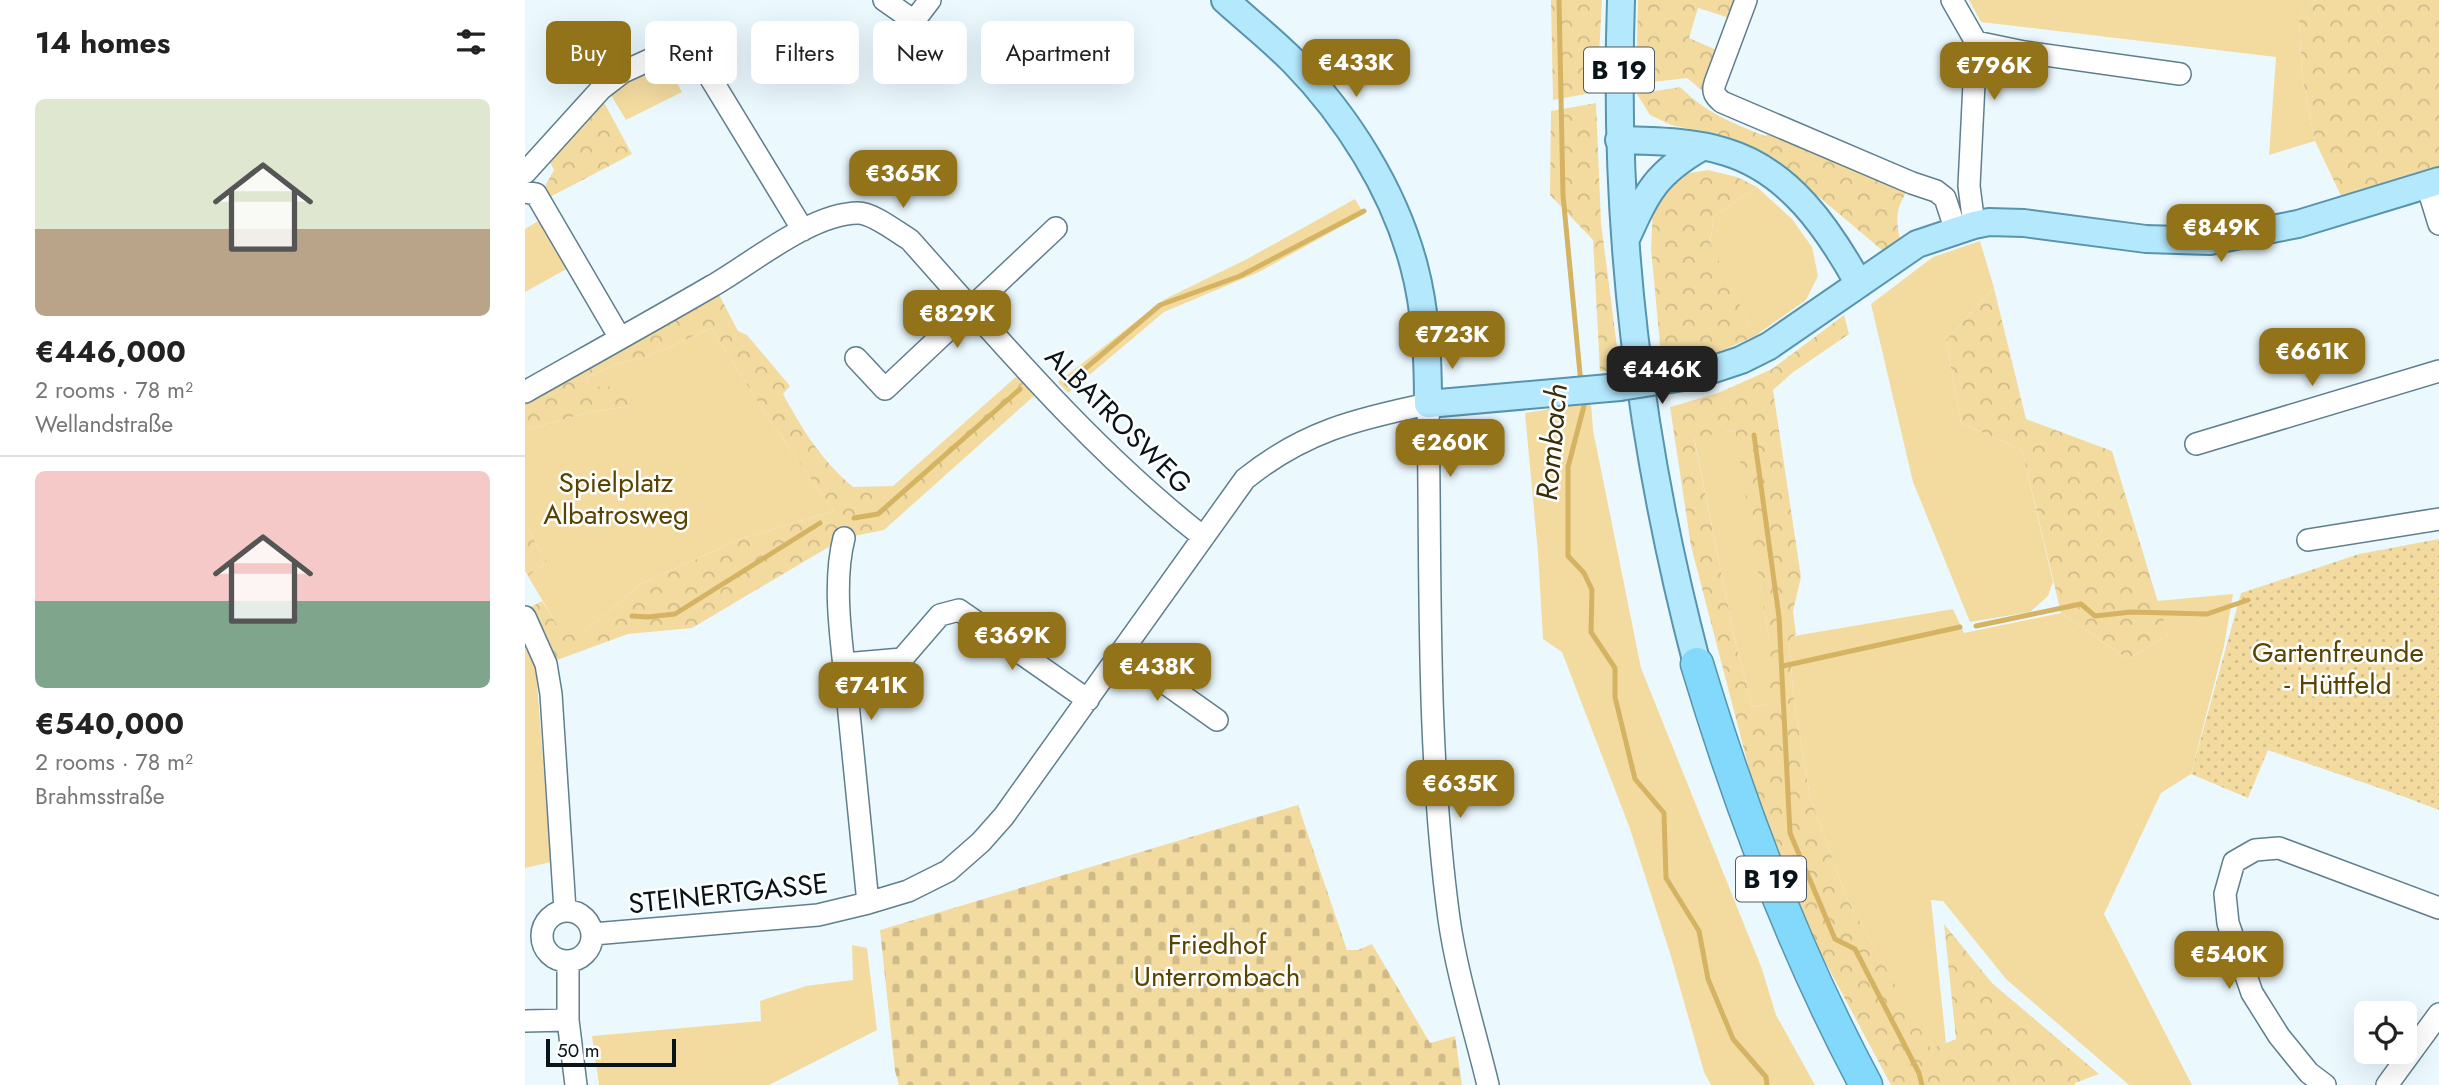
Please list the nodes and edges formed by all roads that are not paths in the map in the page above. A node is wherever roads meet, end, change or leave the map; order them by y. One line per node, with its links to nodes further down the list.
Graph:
1 (884, 0): 2 (street)
2 (930, 0)
3 (1225, 0): 27 (main road)
4 (1621, 0): 9 (main road, B 19)
5 (1747, 0): 15 (street)
6 (1952, 0): 7 (street)
7 (1976, 41): 8 (street); 14 (street)
8 (2180, 74)
9 (1619, 141): 10 (main road); 20 (main road, B 19)
10 (1702, 147): 20 (main road); 21 (main road)
11 (525, 173): 19 (street)
12 (2433, 183): 16 (street); 18 (main road)
13 (525, 192): 23 (street)
14 (1969, 192): 15 (street); 18 (street)
15 (1945, 198): 18 (street)
16 (2439, 224)
17 (1056, 228): 22 (street)
18 (1965, 228): 21 (main road)
19 (803, 230): 22 (street, ALBATROSWEG); 23 (street, ALBATROSWEG)
20 (1624, 244): 36 (main road, B 19)
21 (1859, 284): 27 (main road, bridge)
22 (971, 309): 24 (street); 30 (street, ALBATROSWEG)
23 (620, 338): 26 (street, ALBATROSWEG)
24 (856, 358)
25 (2439, 372): 28 (street)
26 (525, 392)
27 (1428, 404): 30 (street, STEINERTGASSE); 49 (street)
28 (2196, 444)
29 (2439, 519): 32 (street)
30 (1202, 536): 34 (street, STEINERTGASSE)
31 (844, 538): 35 (street, STEINERTGASSE)
32 (2308, 540)
33 (525, 617): 41 (street)
34 (1121, 652): 37 (street, STEINERTGASSE); 38 (street)
35 (844, 664): 37 (street); 39 (street, STEINERTGASSE)
36 (1697, 664): 50 (highway, B 19)
37 (1088, 700): 39 (street, STEINERTGASSE)
38 (1217, 720)
39 (867, 903): 42 (street, STEINERTGASSE)
40 (2439, 908): 51 (street)
41 (565, 910): 42 (street, STEINERTGASSE); 43 (street)
42 (593, 934): 43 (street, STEINERTGASSE)
43 (568, 961): 45 (street)
44 (2439, 1014): 47 (street)
45 (568, 1020): 46 (street); 48 (street)
46 (525, 1021)
47 (2395, 1082)
48 (576, 1085)
49 (1488, 1085)
50 (1866, 1085)
51 (2325, 1085)

